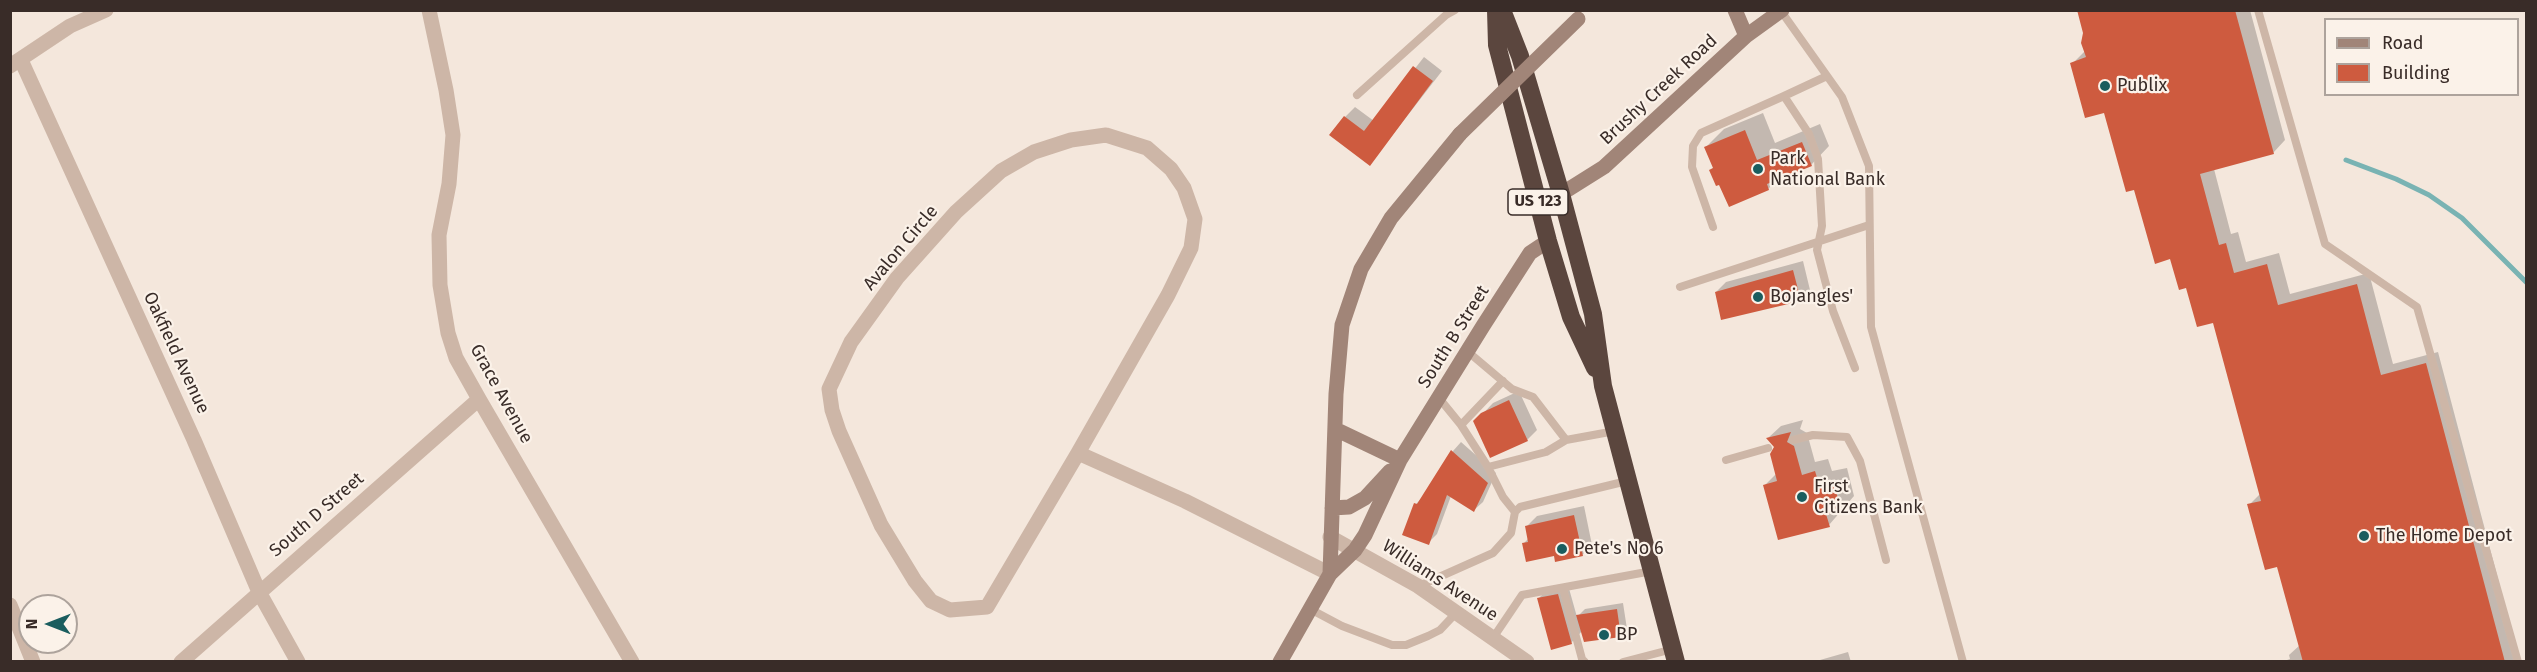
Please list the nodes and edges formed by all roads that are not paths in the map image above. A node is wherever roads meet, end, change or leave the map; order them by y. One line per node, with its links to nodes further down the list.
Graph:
1 (106, 10): 11 (street)
2 (429, 10): 26 (street, Grace Avenue)
3 (1455, 10): 13 (lane)
4 (1496, 10): 18 (highway, US 123)
5 (1502, 10): 15 (highway, US 123)
6 (1735, 10): 10 (street)
7 (2258, 10): 62 (lane)
8 (1781, 11): 10 (street, Brushy Creek Road); 12 (lane)
9 (1582, 15): 28 (street, bridge)
10 (1746, 36): 15 (street, Brushy Creek Road)
11 (16, 63): 47 (street, Oakfield Avenue)
12 (1827, 76): 14 (lane); 16 (lane)
13 (1357, 94)
14 (1784, 96): 17 (lane); 19 (lane)
15 (1561, 194): 24 (highway, US 123)
16 (1869, 225): 19 (lane); 61 (lane)
17 (1713, 227)
18 (1548, 241): 21 (street, South B Street); 24 (highway, US 123)
19 (1819, 242): 20 (lane); 22 (lane)
20 (1680, 287)
21 (1467, 351): 23 (lane); 25 (street, South B Street)
22 (1856, 368)
23 (1503, 381): 27 (lane); 30 (lane)
24 (1603, 386): 29 (highway, US 123)
25 (1439, 398): 27 (lane); 34 (street, South B Street)
26 (479, 399): 47 (street, South D Street); 56 (street, Grace Avenue)
27 (1461, 424): 36 (lane)
28 (1335, 429): 34 (street); 38 (street)
29 (1615, 431): 30 (lane); 37 (highway, US 123)
30 (1566, 440): 36 (lane)
31 (1793, 441): 42 (lane)
32 (1768, 448): 35 (lane)
33 (1078, 453): 33 (street, Avalon Circle); 44 (street)
34 (1400, 460): 38 (street, South B Street); 41 (street, South B Street)
35 (1726, 460)
36 (1488, 467): 39 (lane)
37 (1628, 480): 39 (lane); 43 (highway, US 123)
38 (1332, 508): 40 (street)
39 (1515, 512): 45 (lane)
40 (1330, 537): 41 (street, Williams Avenue); 44 (street)
41 (1355, 550): 44 (street, South B Street); 45 (street, Williams Avenue)
42 (1886, 560)
43 (1652, 571): 46 (lane); 52 (highway, US 123)
44 (1330, 574): 49 (street, South B Street)
45 (1418, 586): 50 (street, Williams Avenue)
46 (1563, 588): 51 (lane); 59 (lane)
47 (259, 592): 54 (street, South D Street); 55 (street, Oakfield Avenue)
48 (10, 605): 53 (street)
49 (1310, 609): 50 (lane); 57 (street, South B Street)
50 (1456, 613): 51 (street, Williams Avenue)
51 (1493, 638): 58 (street, Williams Avenue)
52 (1675, 655): 60 (lane)
53 (33, 662)
54 (180, 662)
55 (298, 662)
56 (632, 662)
57 (1280, 662)
58 (1527, 662)
59 (1585, 662)
60 (1623, 662)
61 (1963, 662)
62 (2518, 662)

